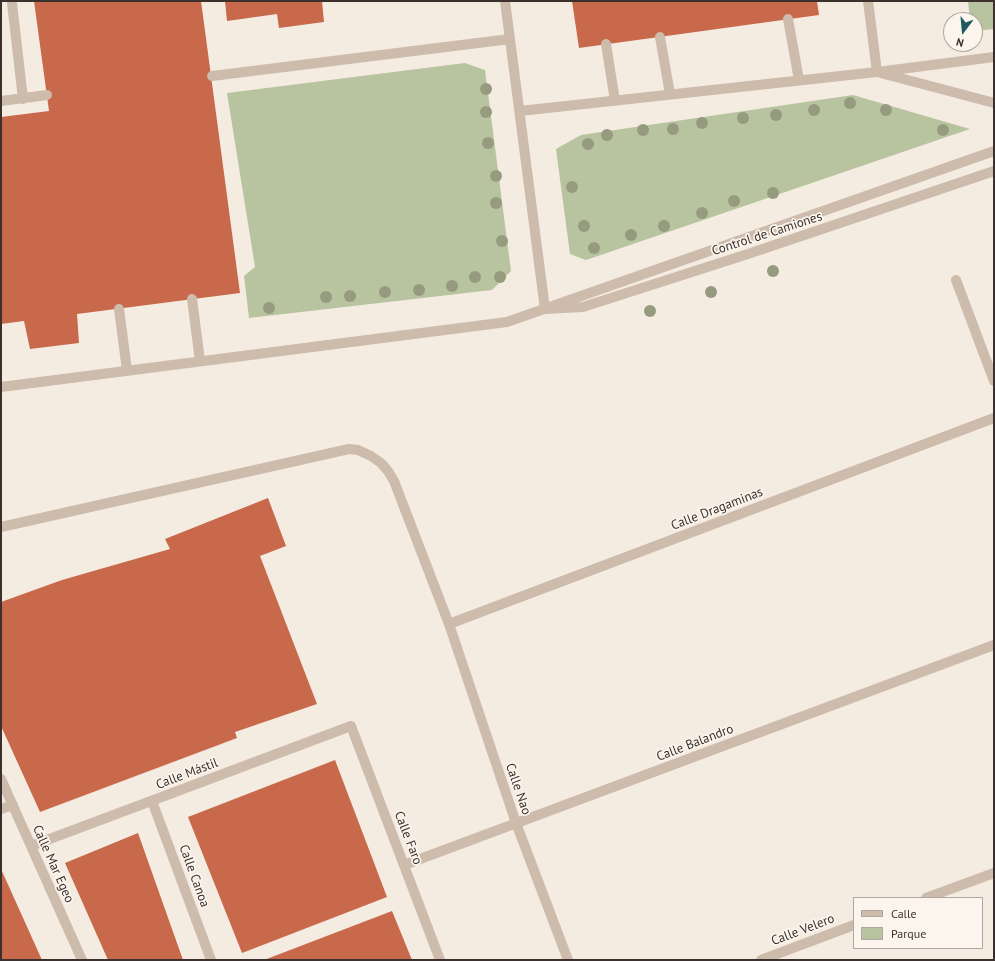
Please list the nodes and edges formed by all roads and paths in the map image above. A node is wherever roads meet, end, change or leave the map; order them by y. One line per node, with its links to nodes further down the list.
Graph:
1 (505, 1): 6 (street)
2 (868, 1): 9 (street)
3 (12, 3): 14 (street)
4 (788, 19): 11 (street)
5 (660, 37): 12 (street)
6 (510, 39): 10 (street); 18 (street)
7 (606, 44): 15 (street)
8 (994, 57): 9 (street)
9 (877, 72): 11 (street); 17 (street)
10 (212, 76)
11 (799, 80): 12 (street)
12 (670, 94): 15 (street)
13 (47, 95): 14 (street)
14 (23, 99): 16 (street)
15 (615, 101): 18 (street)
16 (1, 102)
17 (994, 103)
18 (520, 111): 24 (street)
19 (994, 151): 24 (street)
20 (994, 171): 24 (street, Control de Camiones)
21 (956, 280): 27 (street)
22 (192, 299): 25 (street)
23 (118, 309): 26 (street)
24 (545, 309): 25 (street)
25 (200, 361): 26 (street)
26 (127, 370): 28 (street)
27 (994, 381)
28 (1, 386)
29 (994, 418): 31 (street, Calle Dragaminas)
30 (1, 528): 31 (street, Calle Nao)
31 (449, 624): 38 (street, Calle Nao)
32 (994, 645): 38 (street, Calle Balandro)
33 (351, 726): 35 (street, Calle Mástil); 40 (street, Calle Faro)
34 (1, 779): 36 (street, Calle Mar Egeo)
35 (152, 801): 39 (street, Calle Mástil); 45 (street, Calle Canoa)
36 (13, 805): 37 (street); 39 (street, Calle Mar Egeo)
37 (1, 809)
38 (516, 823): 40 (street, Calle Balandro); 47 (street, Calle Nao)
39 (31, 846): 44 (street, Calle Mar Egeo)
40 (404, 865): 46 (street, Calle Faro)
41 (994, 873): 42 (street)
42 (929, 897)
43 (853, 925): 48 (street, Calle Velero)
44 (82, 960)
45 (211, 960)
46 (440, 960)
47 (568, 960)
48 (761, 960)

